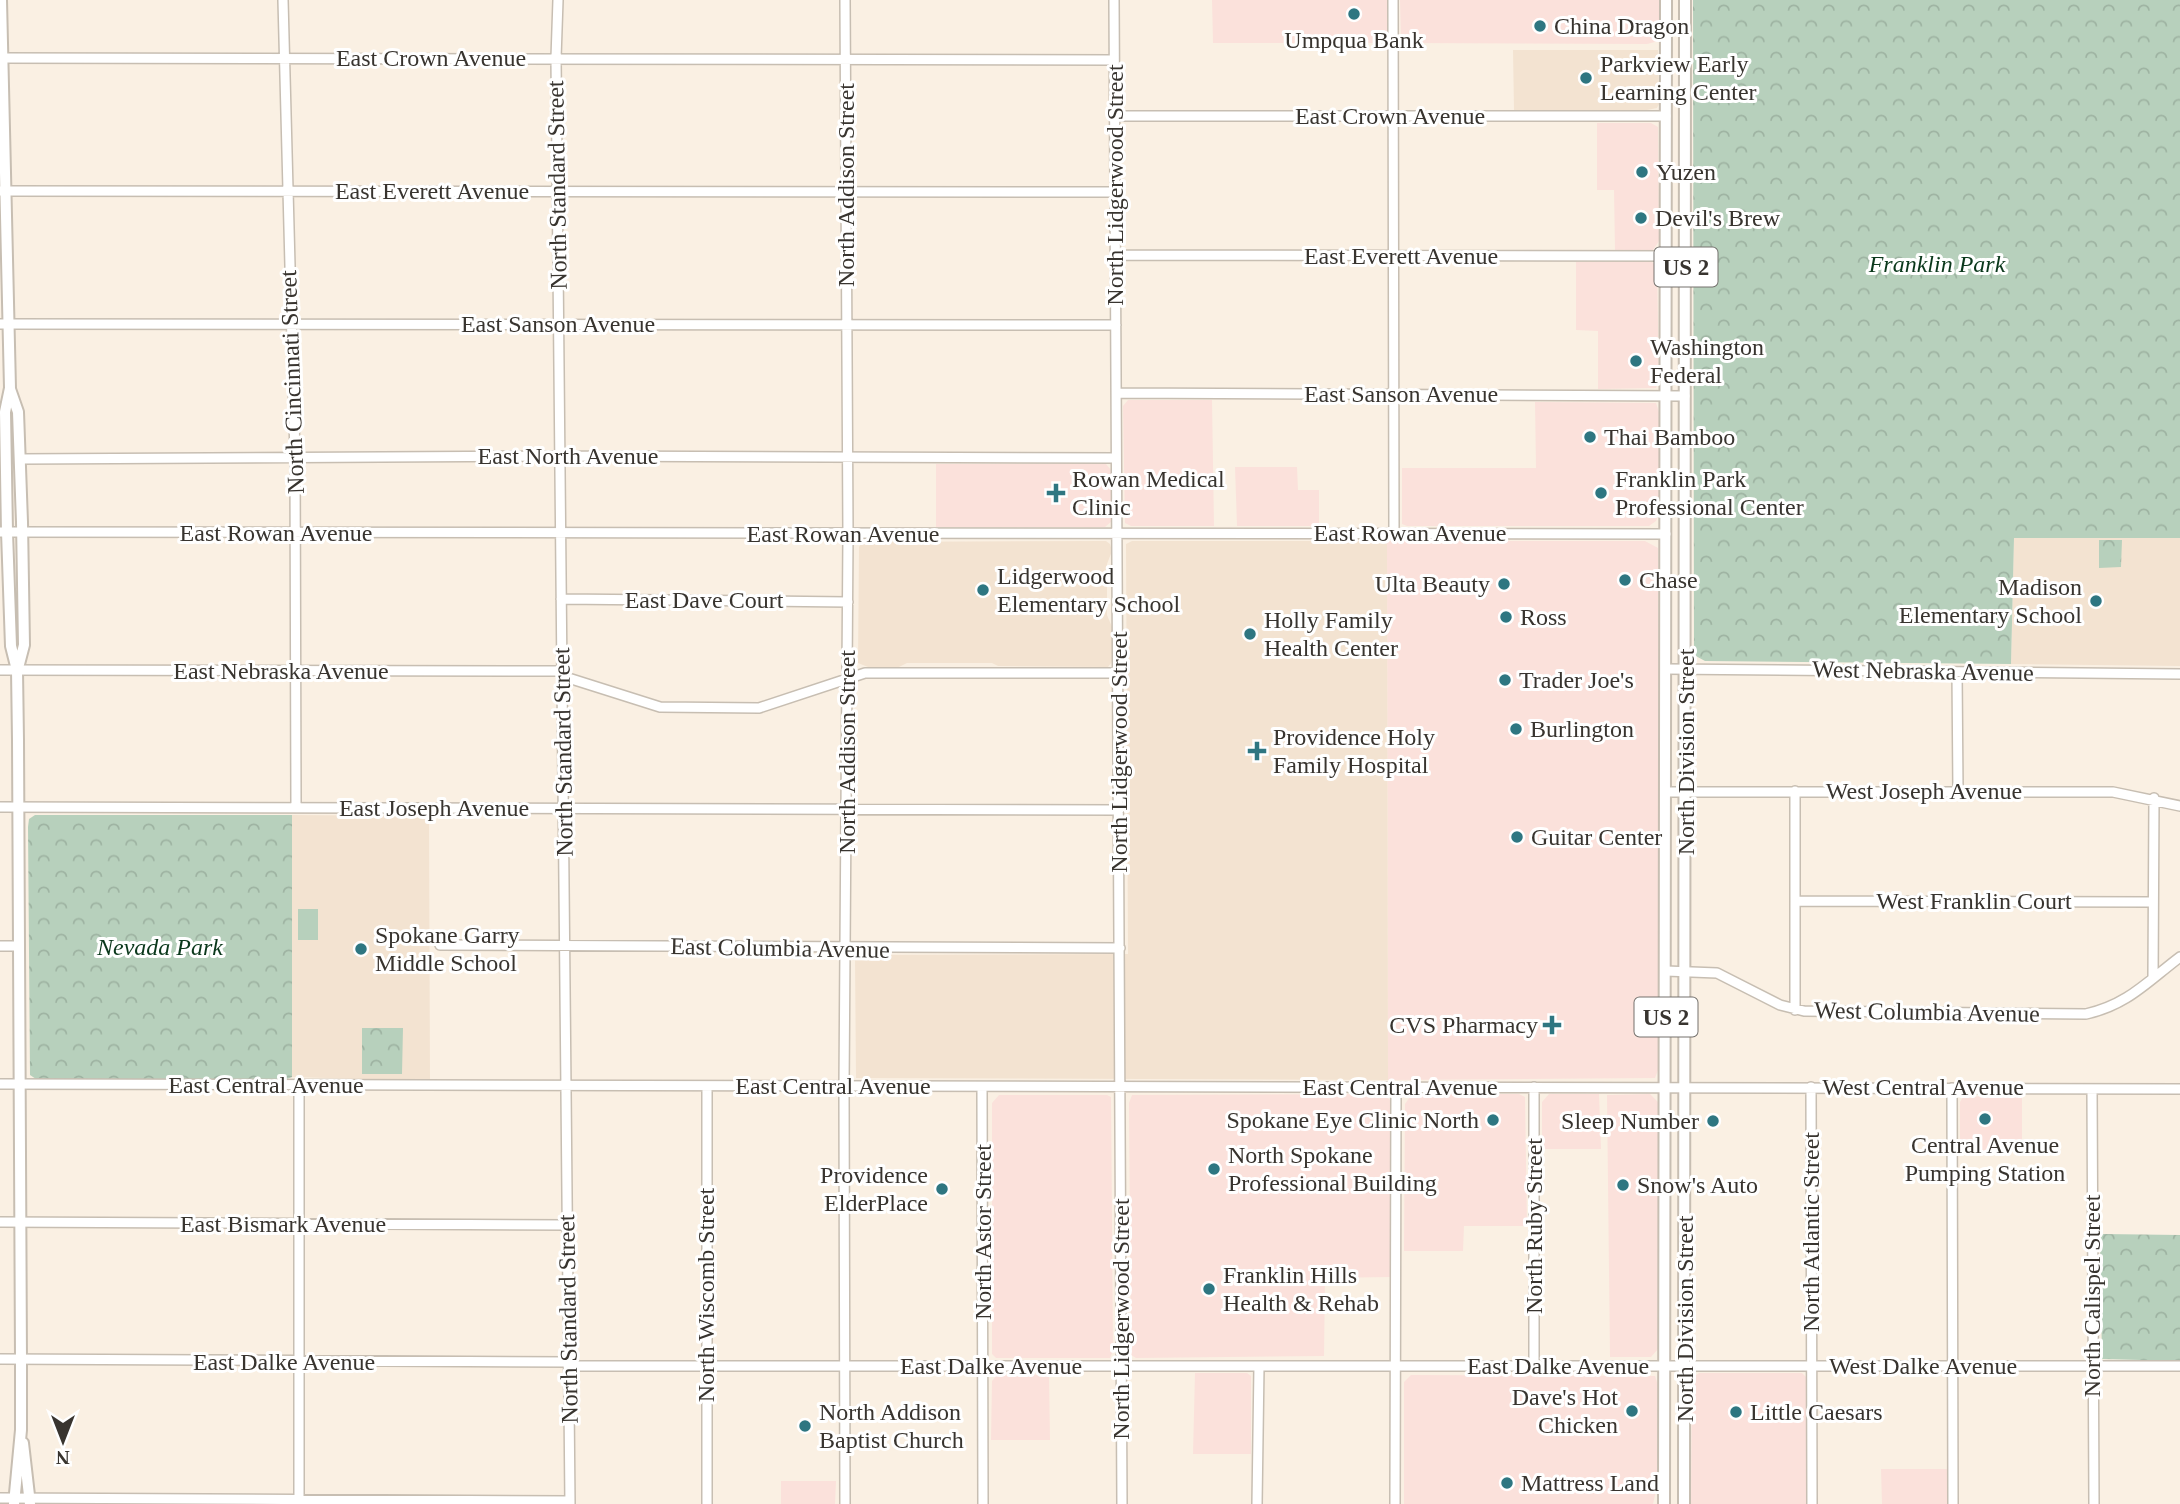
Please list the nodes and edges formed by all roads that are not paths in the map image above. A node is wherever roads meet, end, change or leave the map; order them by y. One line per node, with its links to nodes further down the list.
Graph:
1 (1, 0): 9 (main road)
2 (283, 0): 11 (street, North Cincinnati Street)
3 (558, 0): 10 (street, North Standard Street)
4 (845, 0): 13 (street, North Addison Street)
5 (1114, 0): 12 (street, North Lidgerwood Street)
6 (1393, 0): 15 (street)
7 (1666, 0): 16 (main road, North Division Street / US 2)
8 (1685, 0): 25 (main road, North Division Street / US 2)
9 (1, 58): 11 (street, East Crown Avenue); 17 (main road)
10 (556, 58): 11 (street, East Crown Avenue); 13 (street, East Crown Avenue); 19 (street, North Standard Street)
11 (284, 59): 18 (street, North Cincinnati Street)
12 (1114, 60): 13 (street, East Crown Avenue); 14 (street, North Lidgerwood Street)
13 (845, 61): 20 (street, North Addison Street)
14 (1115, 116): 15 (street, East Crown Avenue); 21 (street, North Lidgerwood Street)
15 (1394, 116): 16 (street, East Crown Avenue); 23 (street)
16 (1666, 116): 24 (main road, North Division Street / US 2)
17 (2, 191): 18 (street, East Everett Avenue); 27 (main road)
18 (286, 191): 19 (street, East Everett Avenue); 26 (street, North Cincinnati Street)
19 (558, 191): 20 (street, East Everett Avenue); 28 (street, North Standard Street)
20 (846, 192): 21 (street, East Everett Avenue); 29 (street, North Addison Street)
21 (1115, 192): 22 (street, North Lidgerwood Street)
22 (1116, 255): 23 (street, East Everett Avenue); 30 (street, North Lidgerwood Street)
23 (1393, 256): 24 (street, East Everett Avenue); 33 (street)
24 (1667, 256): 25 (street, East Everett Avenue); 34 (main road, North Division Street / US 2)
25 (1686, 256): 35 (main road, North Division Street / US 2)
26 (291, 323): 27 (street, East Sanson Avenue); 28 (street, East Sanson Avenue); 36 (street, North Cincinnati Street)
27 (4, 324): 31 (main road)
28 (558, 324): 29 (street, East Sanson Avenue); 37 (street, North Standard Street)
29 (847, 325): 30 (street, East Sanson Avenue); 40 (street, North Addison Street)
30 (1116, 325): 32 (street, North Lidgerwood Street)
31 (10, 388): 38 (main road); 39 (main road)
32 (1117, 393): 33 (street, East Sanson Avenue); 41 (street, North Lidgerwood Street)
33 (1394, 395): 34 (street, East Sanson Avenue); 47 (street)
34 (1666, 395): 35 (street, East Sanson Avenue); 48 (main road, North Division Street / US 2)
35 (1685, 396): 49 (main road, North Division Street / US 2)
36 (295, 456): 37 (street, East North Avenue); 39 (street, East North Avenue); 44 (street, North Cincinnati Street)
37 (560, 456): 40 (street, East North Avenue); 45 (street, North Standard Street)
38 (3, 458): 42 (main road)
39 (20, 458): 43 (main road)
40 (848, 458): 41 (street, East North Avenue); 50 (street, North Addison Street)
41 (1116, 458): 46 (street, North Lidgerwood Street)
42 (4, 532): 43 (street, East Rowan Avenue); 56 (main road)
43 (23, 533): 44 (street, East Rowan Avenue); 56 (main road)
44 (295, 533): 45 (street, East Rowan Avenue); 57 (street, North Cincinnati Street)
45 (561, 533): 50 (street, East Rowan Avenue); 51 (street, North Standard Street)
46 (1118, 534): 47 (street, East Rowan Avenue); 50 (street, East Rowan Avenue); 60 (street, North Lidgerwood Street)
47 (1394, 534): 48 (street, East Rowan Avenue)
48 (1666, 534): 49 (main road, East Rowan Avenue); 53 (main road, North Division Street / US 2)
49 (1686, 534): 54 (main road, North Division Street / US 2)
50 (848, 535): 52 (street, North Addison Street)
51 (561, 599): 52 (street, East Dave Court); 59 (street, North Standard Street)
52 (848, 602): 62 (street, North Addison Street)
53 (1666, 669): 54 (street, West Nebraska Avenue); 65 (main road, North Division Street / US 2)
54 (1685, 669): 58 (street, West Nebraska Avenue); 66 (main road, North Division Street / US 2)
55 (0, 670): 56 (street, East Nebraska Avenue)
56 (17, 670): 57 (street, East Nebraska Avenue); 70 (main road)
57 (295, 670): 59 (street, East Nebraska Avenue); 71 (street, North Cincinnati Street)
58 (1957, 672): 61 (street, West Nebraska Avenue); 64 (street)
59 (562, 673): 62 (street, East Nebraska Avenue); 72 (street, North Standard Street)
60 (1119, 673): 62 (street, East Nebraska Avenue); 73 (street, North Lidgerwood Street)
61 (2180, 674)
62 (847, 678): 74 (street, North Addison Street)
63 (1795, 791): 64 (street, West Joseph Avenue); 66 (street, West Joseph Avenue); 75 (street)
64 (1958, 791): 67 (street, West Joseph Avenue)
65 (1667, 792): 66 (street, West Joseph Avenue); 84 (main road, North Division Street / US 2)
66 (1686, 792): 85 (main road, North Division Street / US 2)
67 (2154, 798): 68 (street, West Joseph Avenue); 76 (street)
68 (2180, 806)
69 (0, 807): 70 (street, East Joseph Avenue)
70 (17, 807): 71 (street, East Joseph Avenue); 78 (main road)
71 (296, 807): 72 (street, East Joseph Avenue)
72 (564, 808): 74 (street, East Joseph Avenue); 80 (street, North Standard Street)
73 (1119, 810): 74 (street, East Joseph Avenue); 81 (street, North Lidgerwood Street)
74 (847, 811): 82 (street, North Addison Street)
75 (1795, 901): 76 (street, West Franklin Court); 87 (street)
76 (2152, 902): 86 (street)
77 (0, 946): 78 (street)
78 (17, 946): 89 (main road)
79 (440, 946): 80 (street, East Columbia Avenue)
80 (566, 946): 82 (street, East Columbia Avenue); 92 (street, North Standard Street)
81 (1121, 948): 82 (street, East Columbia Avenue); 95 (street, North Lidgerwood Street)
82 (845, 949): 93 (street, North Addison Street)
83 (2180, 957): 86 (street, West Columbia Avenue)
84 (1666, 971): 85 (street, West Columbia Avenue); 98 (main road, North Division Street / US 2)
85 (1687, 971): 87 (street, West Columbia Avenue); 99 (main road, North Division Street / US 2)
86 (2152, 978): 87 (street, West Columbia Avenue)
87 (1796, 1010)
88 (0, 1084): 89 (street, East Central Avenue)
89 (19, 1084): 90 (street, East Central Avenue); 105 (main road)
90 (299, 1086): 92 (street, East Central Avenue); 106 (street)
91 (707, 1086): 92 (street, East Central Avenue); 93 (street, East Central Avenue); 112 (street, North Wiscomb Street)
92 (566, 1087): 107 (street, North Standard Street)
93 (844, 1087): 94 (street, East Central Avenue); 113 (street, North Addison Street)
94 (982, 1087): 95 (street, East Central Avenue); 114 (street, North Astor Street)
95 (1121, 1087): 96 (street, East Central Avenue); 115 (street, North Lidgerwood Street)
96 (1396, 1087): 97 (street, East Central Avenue); 117 (street)
97 (1534, 1087): 98 (street, East Central Avenue); 118 (street, North Ruby Street)
98 (1667, 1087): 99 (street, West Central Avenue); 119 (main road, North Division Street / US 2)
99 (1686, 1087): 100 (street, West Central Avenue); 120 (main road, North Division Street / US 2)
100 (1811, 1087): 101 (street, West Central Avenue); 121 (street, North Atlantic Street)
101 (1952, 1088): 102 (street, West Central Avenue); 122 (street)
102 (2092, 1088): 103 (street, West Central Avenue); 123 (street, North Calispel Street)
103 (2180, 1089)
104 (0, 1222): 105 (street, East Bismark Avenue)
105 (19, 1223): 106 (street, East Bismark Avenue); 109 (main road)
106 (299, 1224): 107 (street, East Bismark Avenue); 110 (street)
107 (567, 1225): 111 (street, North Standard Street)
108 (0, 1359): 109 (street, East Dalke Avenue)
109 (21, 1360): 110 (street, East Dalke Avenue); 125 (main road)
110 (299, 1362): 111 (street, East Dalke Avenue); 129 (street)
111 (568, 1364): 112 (street, East Dalke Avenue); 130 (street, North Standard Street)
112 (705, 1366): 113 (street, East Dalke Avenue); 131 (street, North Wiscomb Street)
113 (844, 1366): 114 (street, East Dalke Avenue); 132 (street, North Addison Street)
114 (984, 1366): 115 (street, East Dalke Avenue); 133 (street, North Astor Street)
115 (1121, 1366): 116 (street, East Dalke Avenue); 134 (street, North Lidgerwood Street)
116 (1259, 1366): 117 (street, East Dalke Avenue); 135 (street)
117 (1396, 1366): 118 (street, East Dalke Avenue); 136 (street)
118 (1534, 1366): 119 (street, East Dalke Avenue)
119 (1665, 1366): 120 (street, West Dalke Avenue); 137 (main road, North Division Street / US 2)
120 (1685, 1366): 121 (street, West Dalke Avenue); 138 (main road, North Division Street / US 2)
121 (1812, 1366): 122 (street, West Dalke Avenue); 139 (street, North Atlantic Street)
122 (1952, 1366): 123 (street, West Dalke Avenue); 140 (street)
123 (2092, 1366): 124 (street, West Dalke Avenue); 141 (street, North Calispel Street)
124 (2180, 1366)
125 (21, 1430): 127 (main road); 128 (main road)
126 (0, 1498): 127 (street)
127 (14, 1501): 128 (street)
128 (30, 1501): 129 (street)
129 (299, 1502): 130 (street)
130 (570, 1503)
131 (706, 1504)
132 (845, 1504)
133 (983, 1504)
134 (1122, 1504)
135 (1257, 1504)
136 (1395, 1504)
137 (1664, 1504)
138 (1684, 1504)
139 (1812, 1504)
140 (1953, 1504)
141 (2094, 1504)

